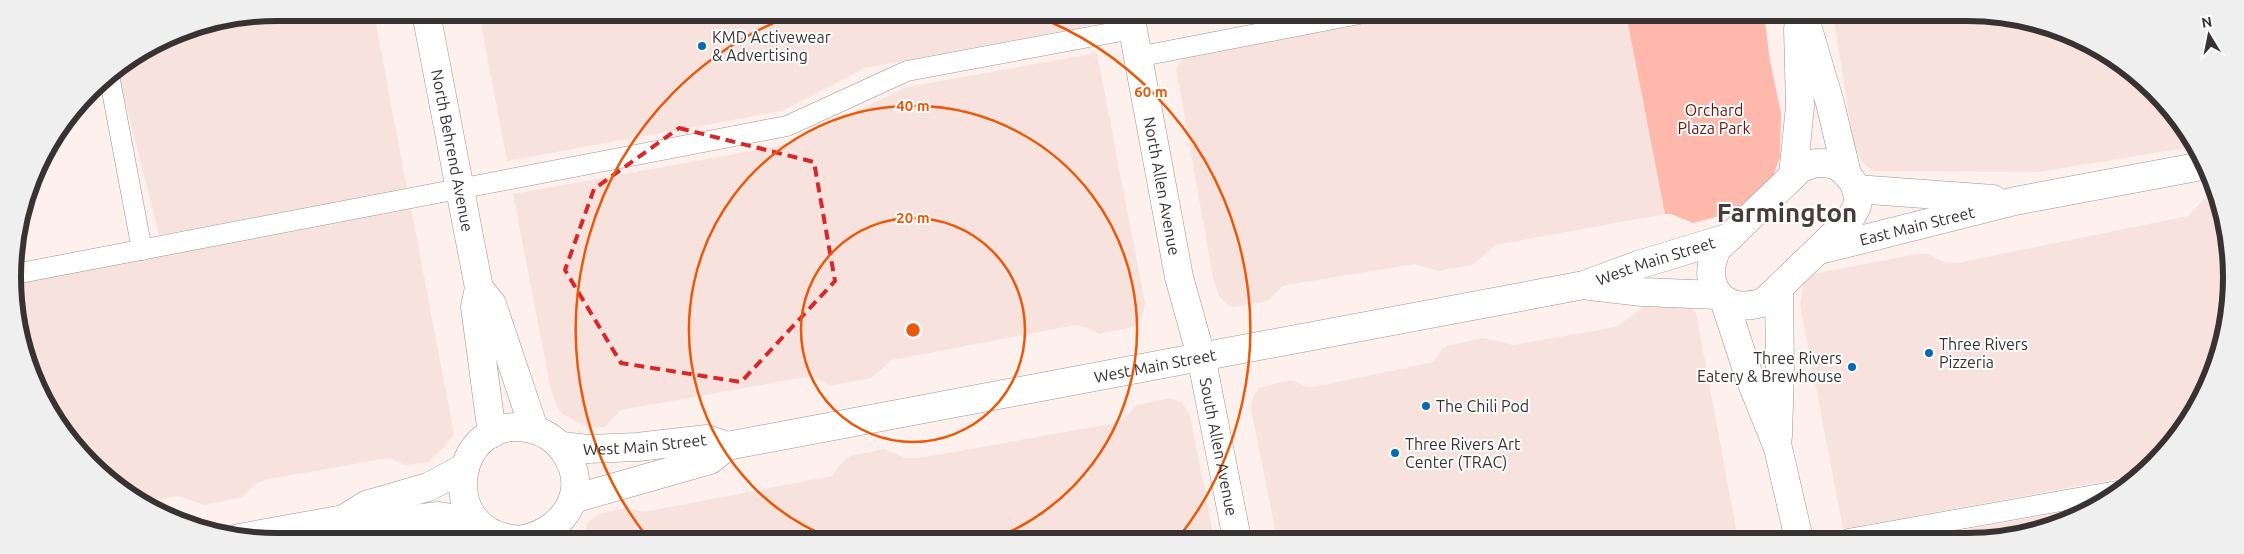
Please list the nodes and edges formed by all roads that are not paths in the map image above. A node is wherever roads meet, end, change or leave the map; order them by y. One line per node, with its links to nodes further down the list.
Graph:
1 (428, 21): 11 (main road, North Behrend Avenue)
2 (1131, 21): 6 (main road, North Allen Avenue); 11 (lane)
3 (1323, 21): 6 (lane)
4 (1797, 21): 9 (main road)
5 (1806, 21): 10 (main road)
6 (1138, 57): 21 (main road, North Allen Avenue)
7 (110, 83): 14 (lane)
8 (2197, 167): 12 (main road, East Main Street)
9 (1793, 176): 10 (main road); 13 (main road)
10 (1852, 181): 12 (main road, East Main Street); 15 (main road, West Main Street)
11 (460, 189): 14 (lane); 18 (main road, North Behrend Avenue)
12 (2015, 201): 15 (main road, East Main Street)
13 (1730, 237): 17 (main road, West Main Street); 20 (main road)
14 (142, 250): 16 (lane)
15 (1819, 250): 19 (main road, West Main Street)
16 (21, 273)
17 (1584, 285): 20 (main road, West Main Street); 21 (main road, West Main Street)
18 (479, 288): 22 (main road, North Behrend Avenue); 23 (main road, North Behrend Avenue)
19 (1779, 288): 20 (main road, West Main Street); 26 (main road)
20 (1721, 297): 26 (main road)
21 (1201, 356): 25 (main road, West Main Street); 35 (main road, South Allen Avenue)
22 (534, 430): 23 (main road); 24 (main road)
23 (492, 434): 27 (main road)
24 (561, 446): 25 (main road, West Main Street); 29 (main road)
25 (727, 446): 29 (main road, West Main Street)
26 (1778, 448): 36 (main road)
27 (464, 468): 30 (main road); 31 (main road)
28 (2103, 494): 37 (lane)
29 (573, 499): 34 (main road)
30 (344, 519): 31 (main road); 32 (main road)
31 (478, 522): 33 (main road)
32 (270, 533)
33 (492, 533)
34 (552, 533)
35 (1236, 533)
36 (1798, 533)
37 (1882, 533)

